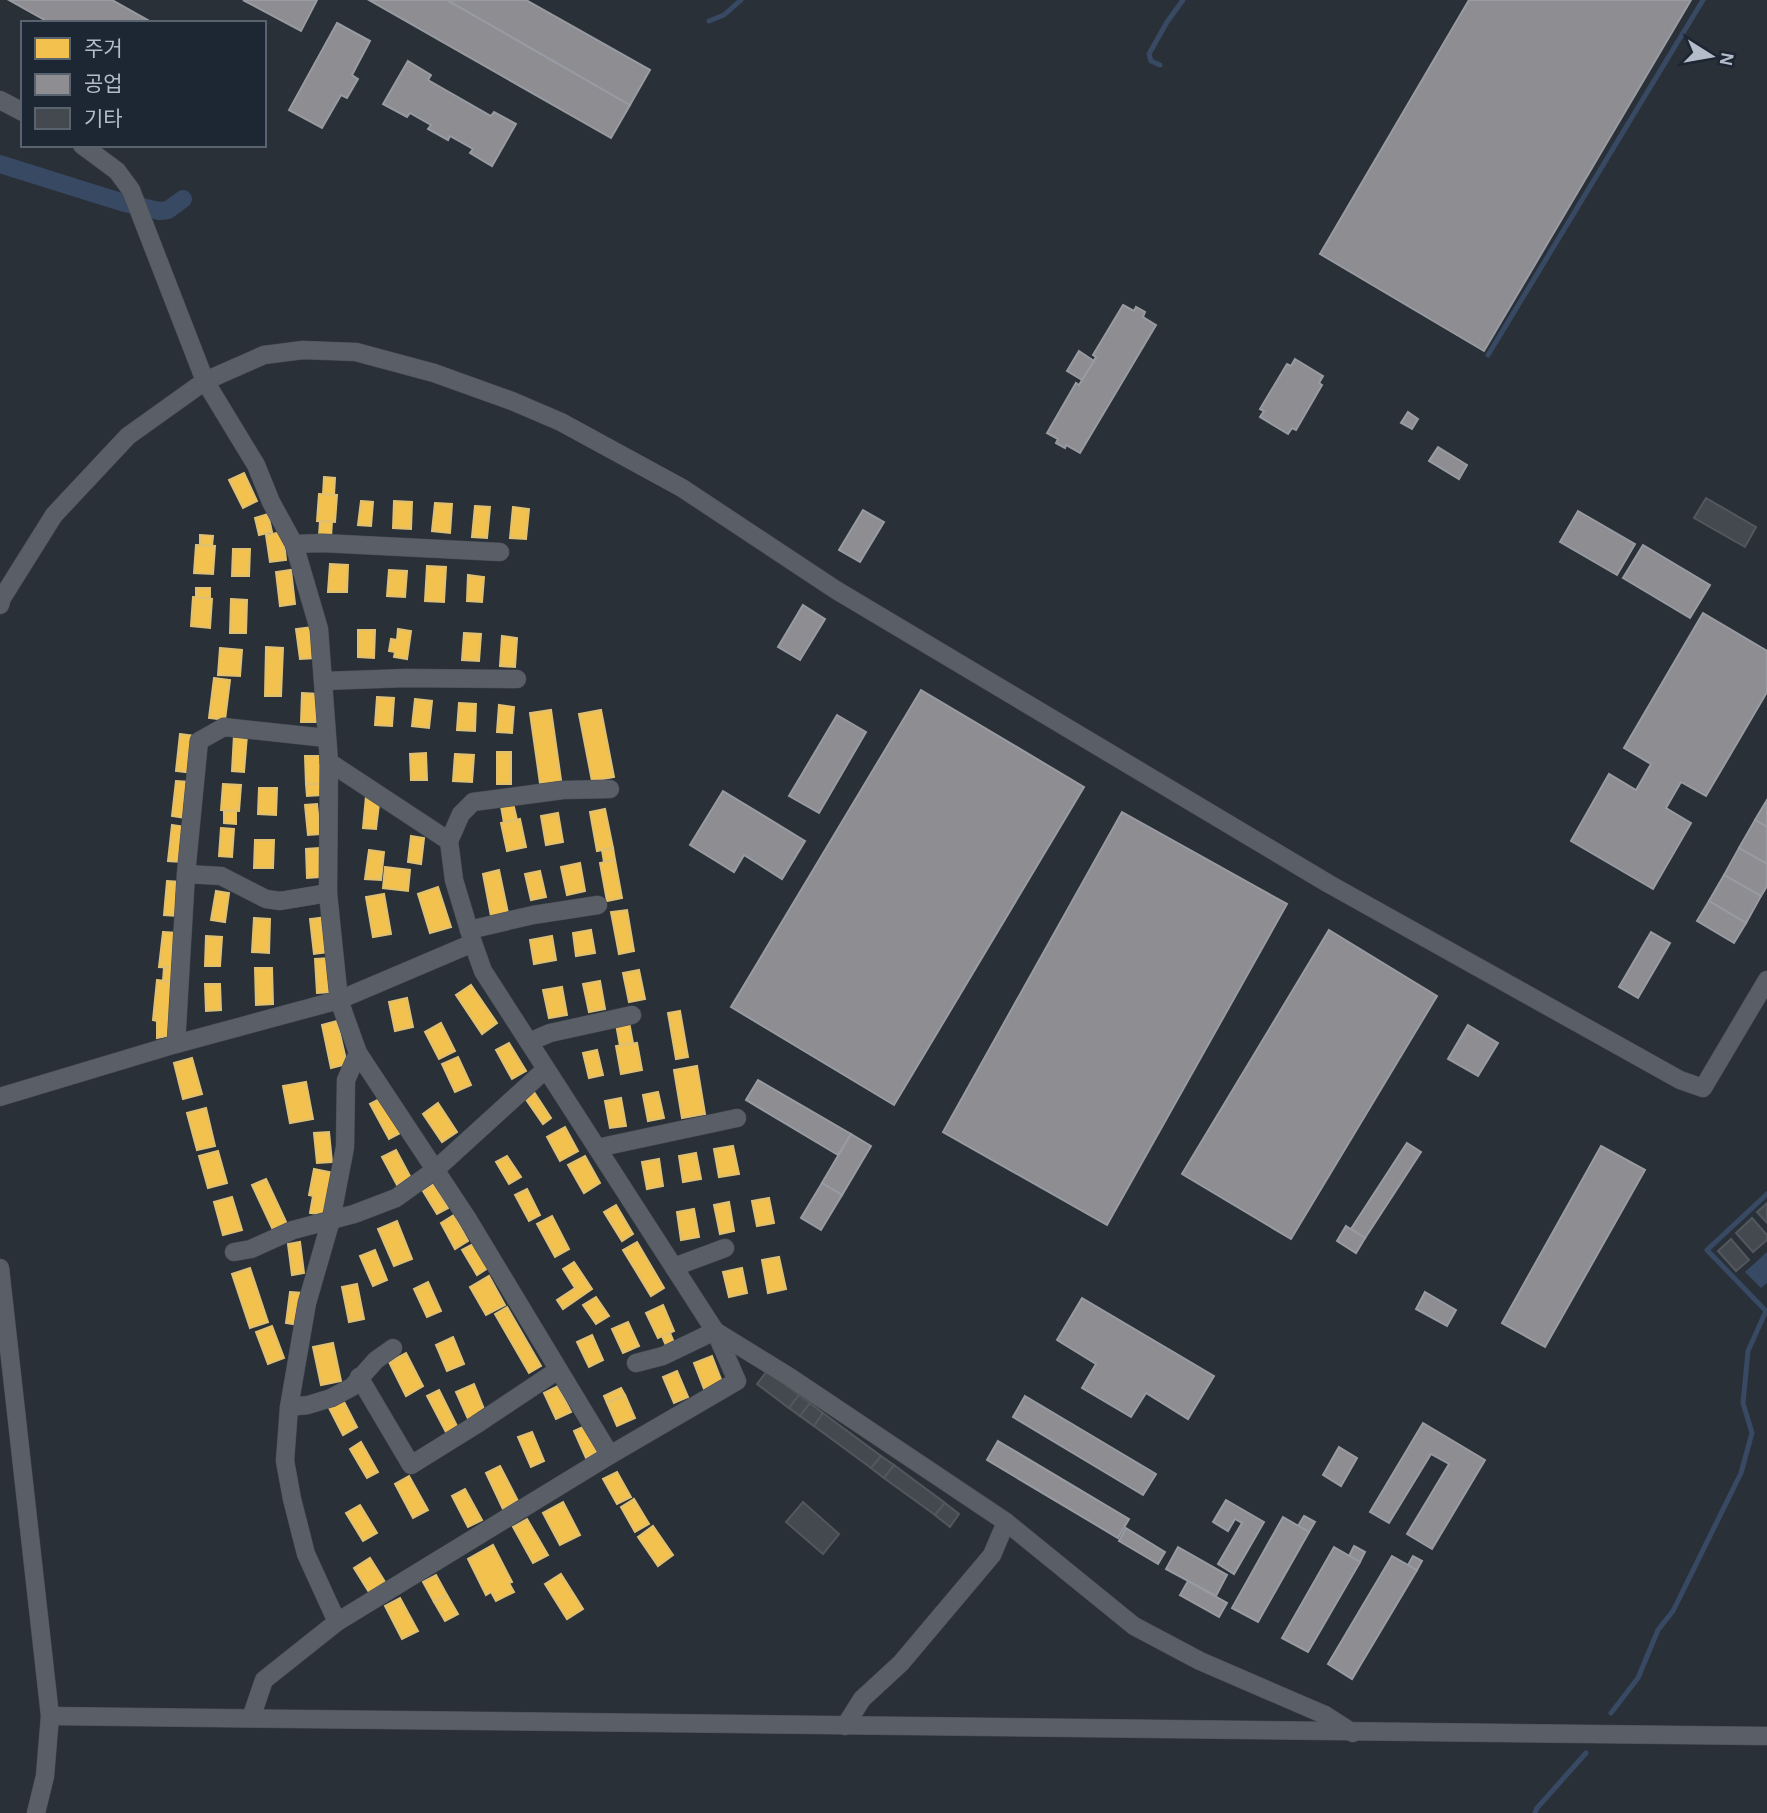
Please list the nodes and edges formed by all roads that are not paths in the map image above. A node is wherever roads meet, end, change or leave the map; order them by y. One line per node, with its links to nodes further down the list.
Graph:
1 (0, 100): 2 (street)
2 (21, 111)
3 (85, 147): 4 (street)
4 (205, 381): 5 (street); 7 (street); 18 (street)
5 (294, 544): 6 (street); 9 (street)
6 (500, 552)
7 (0, 605)
8 (517, 679): 9 (street)
9 (324, 681): 10 (street)
10 (326, 738): 11 (street); 14 (street)
11 (330, 762): 13 (street); 15 (street)
12 (610, 789): 13 (street)
13 (449, 841): 17 (street)
14 (186, 874): 15 (street); 22 (street)
15 (328, 893): 19 (street)
16 (598, 905): 17 (street)
17 (471, 937): 19 (street); 21 (street)
18 (1767, 980)
19 (339, 1000): 22 (street); 23 (street)
20 (632, 1015): 21 (street)
21 (528, 1042): 24 (street)
22 (176, 1044): 25 (street)
23 (358, 1054): 28 (street); 29 (street)
24 (546, 1069): 27 (street); 28 (street)
25 (0, 1097)
26 (737, 1118): 27 (street)
27 (597, 1148): 32 (street)
28 (435, 1170): 29 (street); 37 (street)
29 (331, 1220): 31 (street); 39 (street)
30 (725, 1248): 32 (street)
31 (234, 1252)
32 (674, 1267): 34 (street)
33 (0, 1268): 43 (street)
34 (715, 1331): 36 (street); 40 (street); 41 (street)
35 (393, 1348): 38 (street)
36 (636, 1363)
37 (558, 1370): 38 (street); 40 (street)
38 (359, 1377): 39 (street)
39 (289, 1407): 42 (street)
40 (610, 1454): 42 (street)
41 (1006, 1522): 45 (street); 46 (street)
42 (337, 1622): 44 (street)
43 (50, 1716): 44 (street); 48 (street)
44 (251, 1718): 45 (street)
45 (845, 1726): 46 (street)
46 (1353, 1733): 47 (street)
47 (1767, 1736)
48 (36, 1813)

